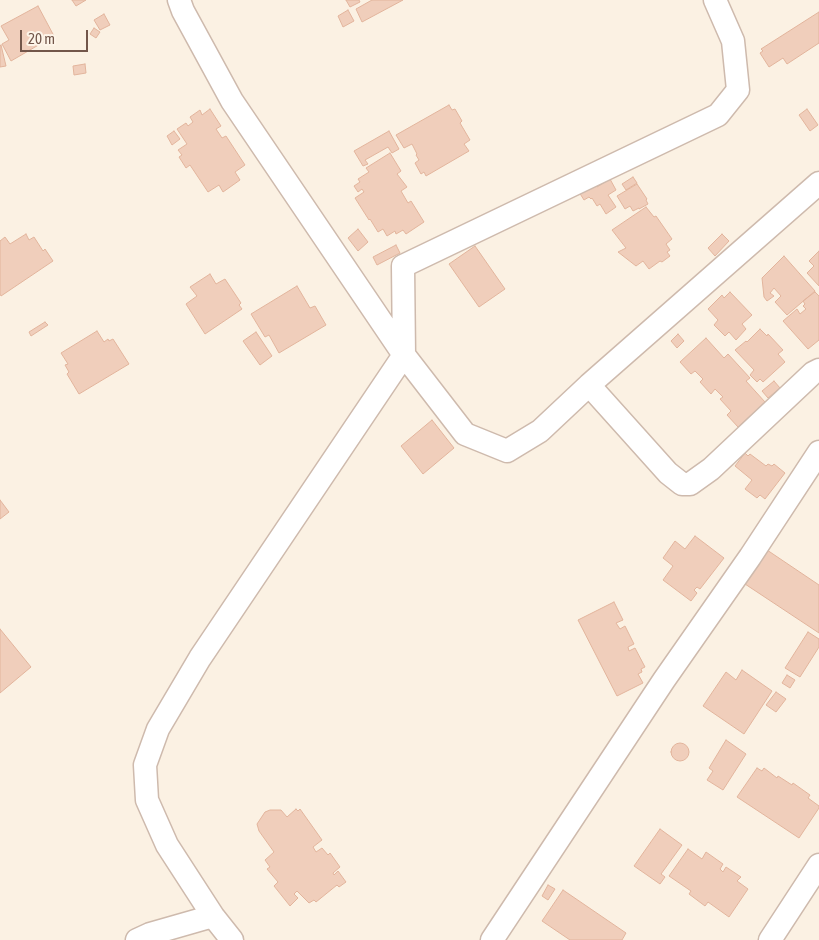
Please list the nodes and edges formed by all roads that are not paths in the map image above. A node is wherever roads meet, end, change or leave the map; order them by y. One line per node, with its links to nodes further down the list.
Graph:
1 (179, 0): 4 (street)
2 (715, 0): 4 (street)
3 (819, 183): 6 (street)
4 (404, 355): 6 (street); 9 (street)
5 (819, 370): 6 (street)
6 (589, 385)
7 (819, 452): 12 (street)
8 (819, 865): 13 (street)
9 (213, 916): 10 (street); 11 (street)
10 (137, 940)
11 (232, 940)
12 (492, 940)
13 (770, 940)

